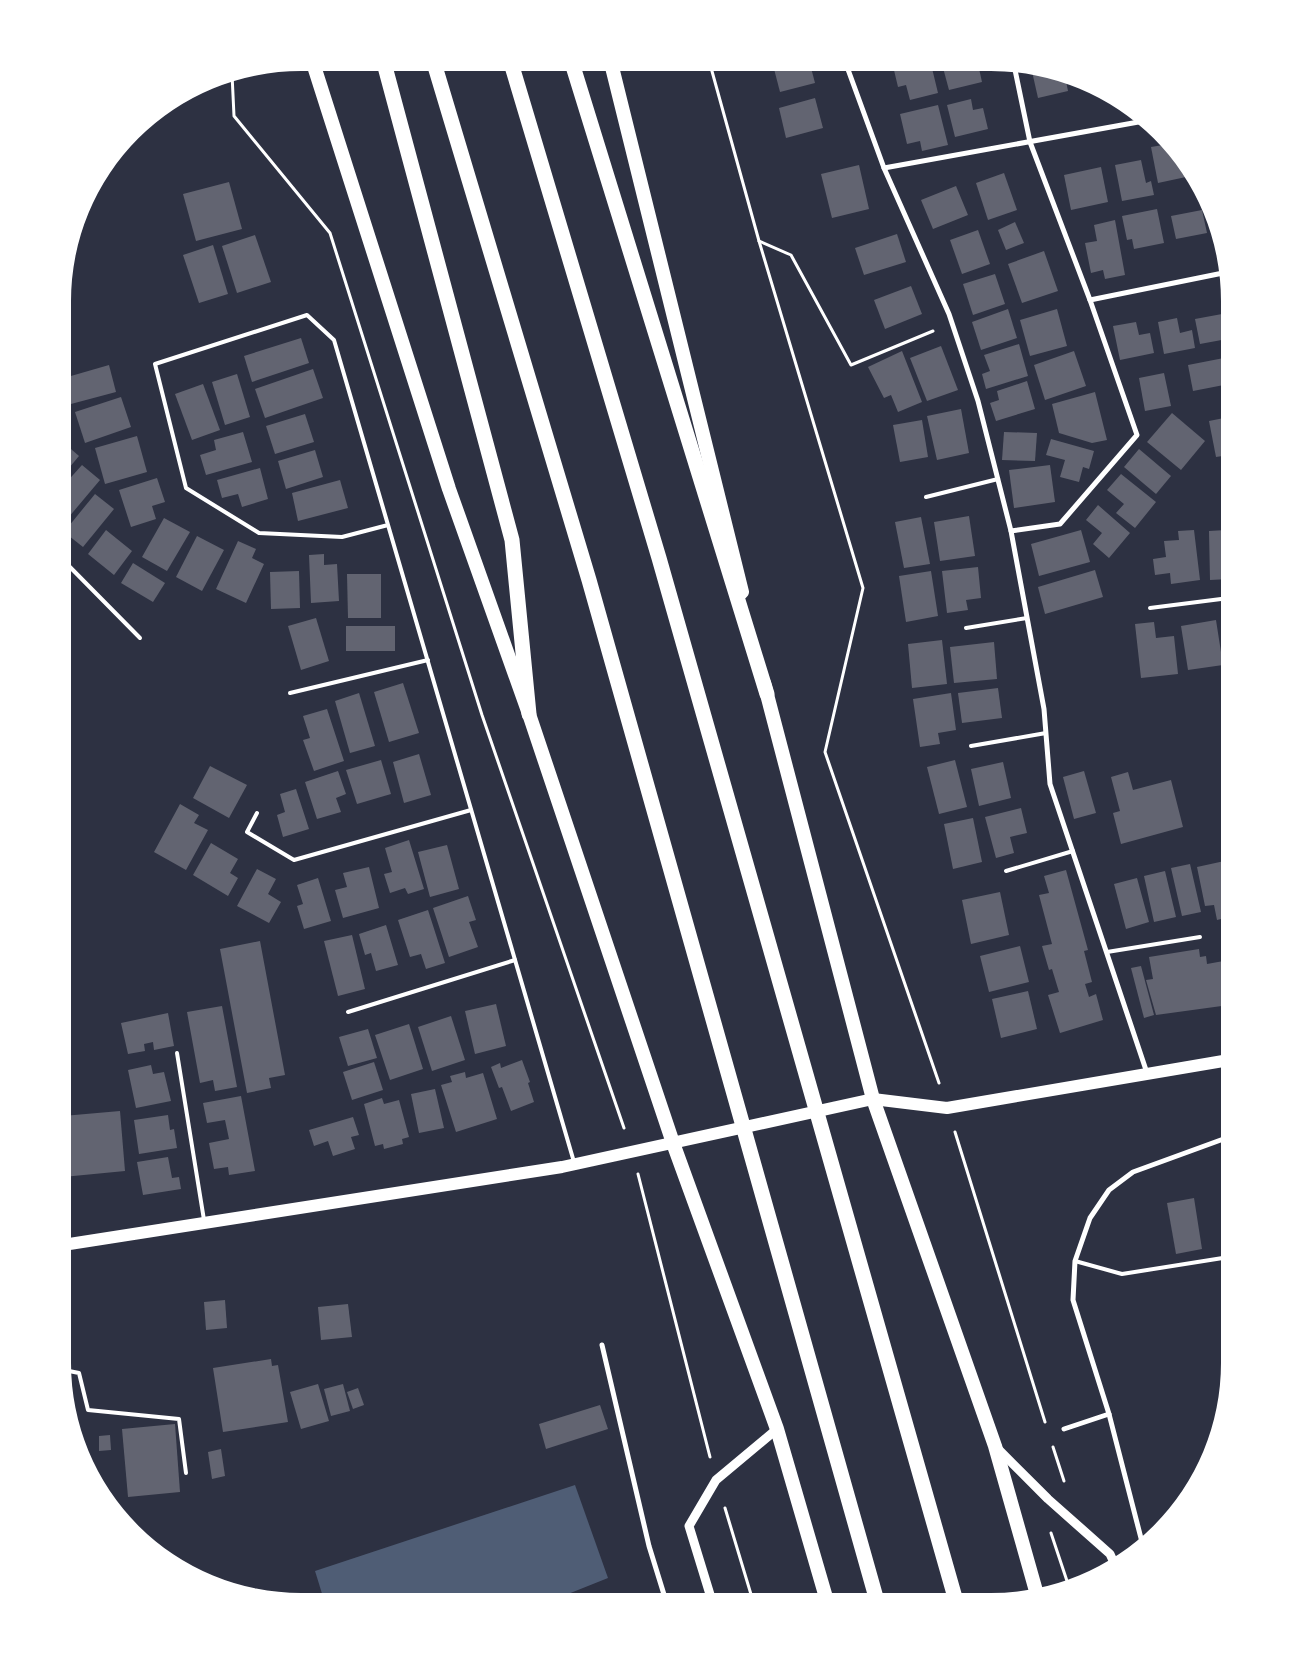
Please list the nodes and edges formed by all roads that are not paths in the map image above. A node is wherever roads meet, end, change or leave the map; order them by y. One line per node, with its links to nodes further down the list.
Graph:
1 (316, 71): 27 (highway)
2 (386, 71): 27 (highway)
3 (436, 71): 62 (highway)
4 (513, 71): 63 (highway)
5 (574, 71): 26 (highway)
6 (613, 71): 26 (highway)
7 (849, 71): 11 (street)
8 (1016, 73): 10 (street)
9 (1135, 123): 10 (street)
10 (1030, 142): 11 (street); 13 (street)
11 (884, 168): 14 (street)
12 (1219, 274): 13 (street)
13 (1090, 300): 17 (street)
14 (998, 478): 15 (lane); 17 (street)
15 (926, 497)
16 (388, 525): 16 (lane); 24 (lane)
17 (1012, 531): 21 (street)
18 (71, 569): 23 (lane)
19 (1221, 599): 20 (lane)
20 (1150, 608)
21 (1027, 618): 22 (lane); 28 (street)
22 (966, 628)
23 (140, 638)
24 (428, 660): 25 (lane); 30 (lane)
25 (290, 692)
26 (767, 694): 41 (highway)
27 (529, 714): 43 (highway)
28 (1046, 733): 29 (lane); 32 (street)
29 (971, 746)
30 (471, 810): 31 (lane); 36 (lane)
31 (257, 813)
32 (1073, 852): 33 (lane); 35 (street)
33 (1006, 871)
34 (1200, 937): 35 (lane)
35 (1107, 952): 40 (street)
36 (515, 960): 37 (lane); 44 (lane)
37 (348, 1012)
38 (177, 1053): 45 (lane)
39 (1221, 1061): 40 (main road)
40 (1148, 1074): 41 (main road)
41 (874, 1099): 43 (main road); 54 (highway)
42 (1221, 1140): 48 (street)
43 (673, 1144): 44 (main road); 52 (highway)
44 (575, 1164): 45 (main road)
45 (204, 1222): 46 (main road)
46 (71, 1244)
47 (1221, 1258): 48 (lane)
48 (1075, 1261): 51 (street)
49 (602, 1345): 59 (street)
50 (72, 1372): 55 (lane)
51 (1109, 1414): 53 (street); 56 (street)
52 (777, 1429): 60 (street); 61 (highway)
53 (1064, 1429)
54 (995, 1446): 57 (street); 58 (highway)
55 (186, 1473)
56 (1141, 1537)
57 (1112, 1558)
58 (1035, 1588)
59 (664, 1593)
60 (710, 1593)
61 (825, 1593)
62 (875, 1593)
63 (954, 1593)

